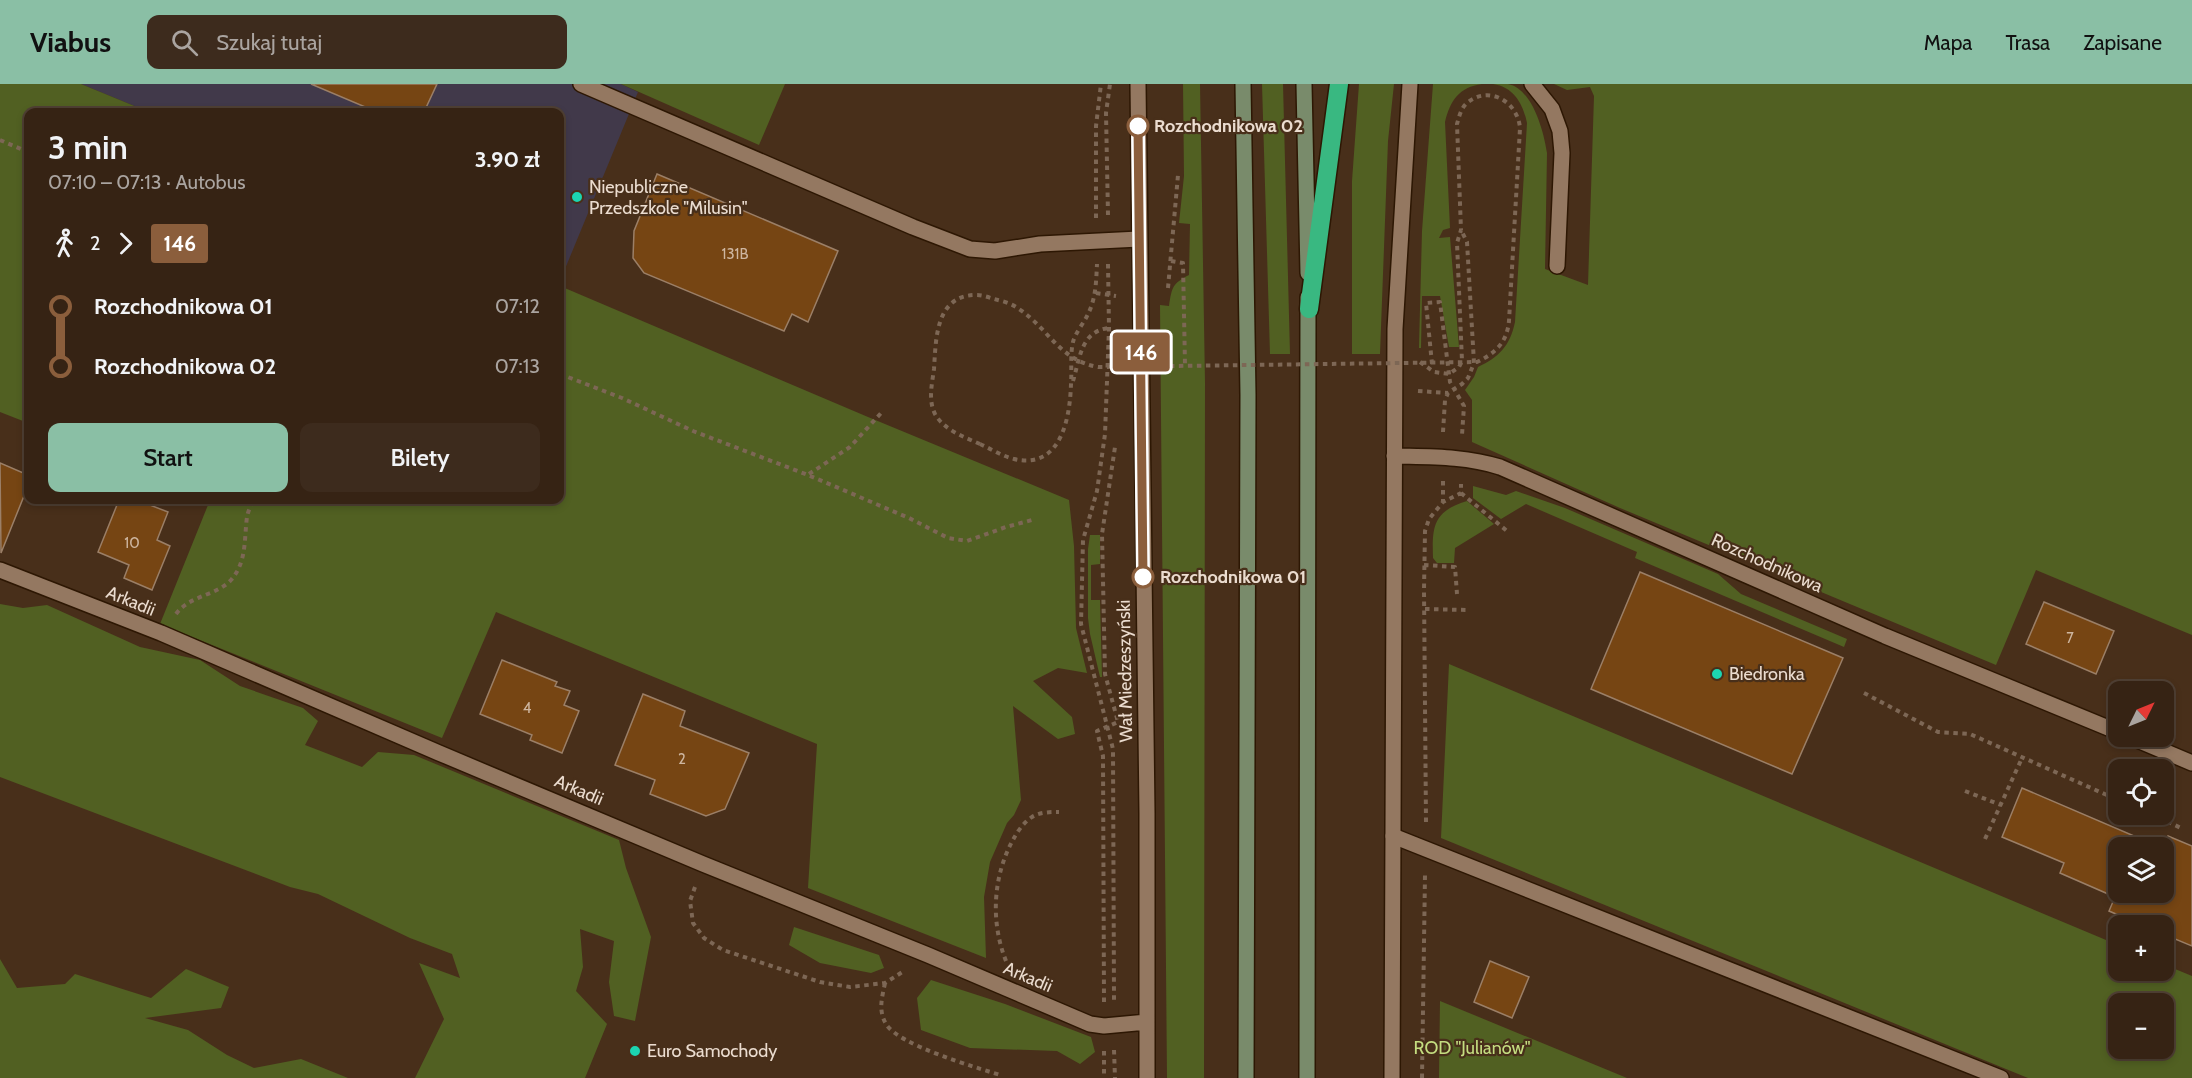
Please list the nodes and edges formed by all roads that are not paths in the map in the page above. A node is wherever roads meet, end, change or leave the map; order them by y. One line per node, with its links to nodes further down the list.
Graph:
1 (581, 84): 8 (street)
2 (1138, 84): 8 (street, Wał Miedzeszyński)
3 (1243, 84): 19 (main road)
4 (1304, 84): 10 (main road)
5 (1339, 84): 10 (highway)
6 (1410, 84): 11 (street)
7 (1532, 84): 9 (street)
8 (1139, 239): 17 (street, Wał Miedzeszyński)
9 (1557, 266)
10 (1309, 309): 20 (main road)
11 (1395, 456): 13 (street, Rozchodnikowa); 16 (street)
12 (0, 570): 17 (street, Arkadii)
13 (2108, 728)
14 (2154, 747): 15 (street)
15 (2192, 763)
16 (1393, 836): 21 (street); 22 (street)
17 (1147, 1022): 18 (street, Wał Miedzeszyński)
18 (1148, 1078)
19 (1245, 1078)
20 (1307, 1078)
21 (1392, 1078)
22 (2001, 1078)

